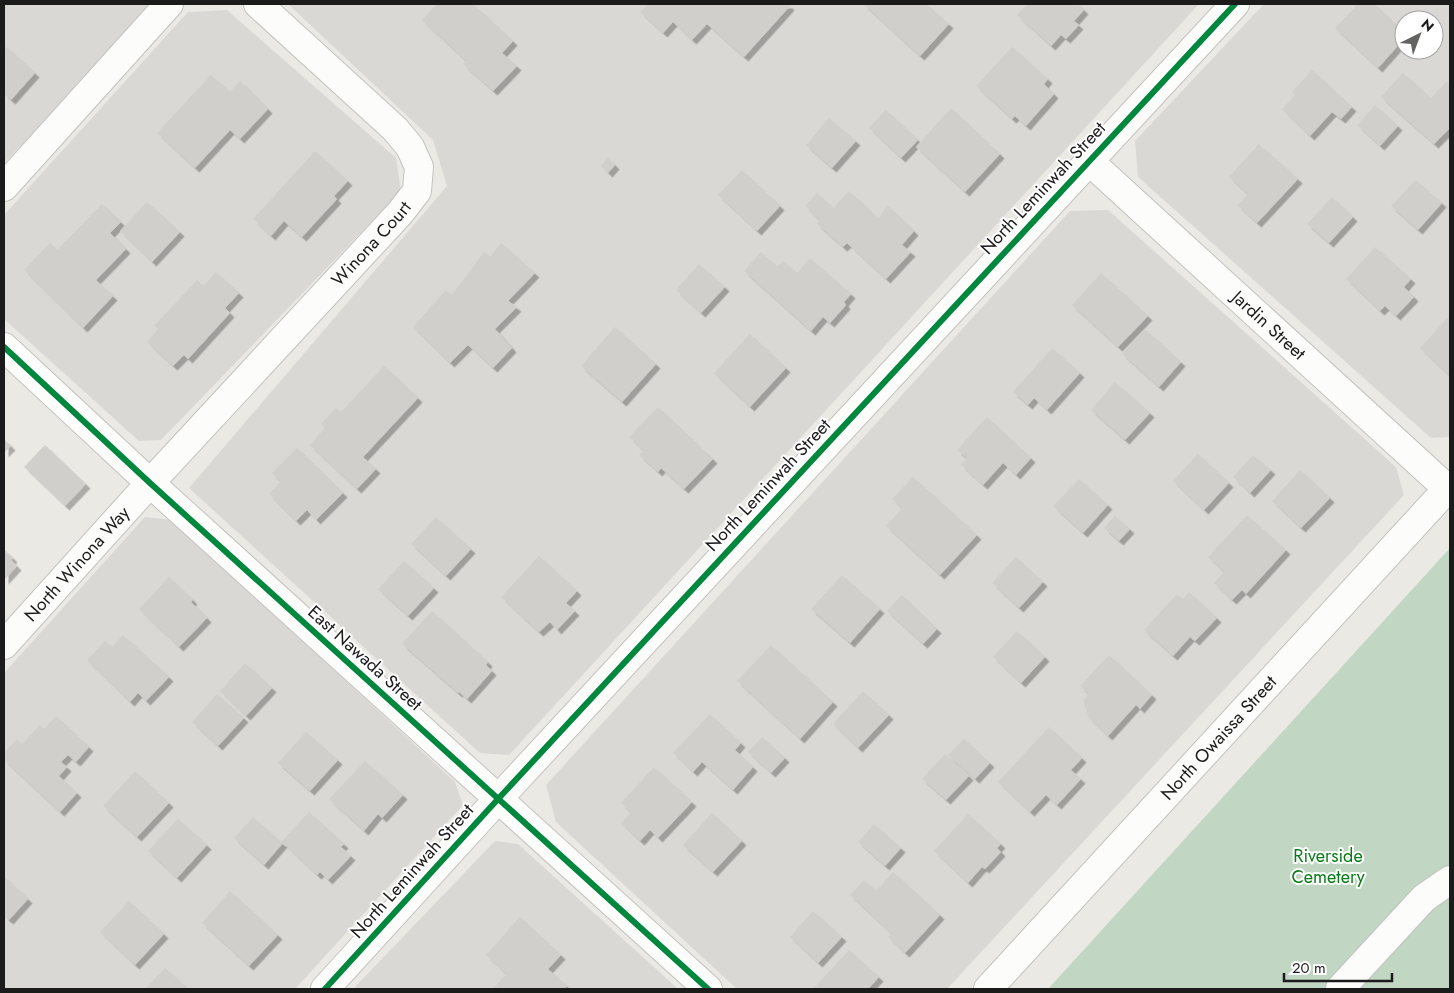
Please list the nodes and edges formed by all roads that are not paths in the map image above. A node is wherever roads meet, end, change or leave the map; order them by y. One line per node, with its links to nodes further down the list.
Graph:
1 (169, 4): 5 (street)
2 (258, 4): 7 (street, Winona Court)
3 (1235, 4): 4 (street, North Leminwah Street)
4 (1088, 160): 8 (street, Jardin Street); 10 (street, North Leminwah Street)
5 (4, 187)
6 (4, 347): 7 (street, East Nawada Street)
7 (150, 483): 9 (street, North Winona Way); 10 (street, East Nawada Street)
8 (1449, 488): 14 (street, North Owaissa Street)
9 (4, 645)
10 (498, 799): 12 (street, North Leminwah Street); 13 (street, East Nawada Street)
11 (1450, 880): 15 (street)
12 (325, 989)
13 (708, 989)
14 (988, 989)
15 (1340, 989)

